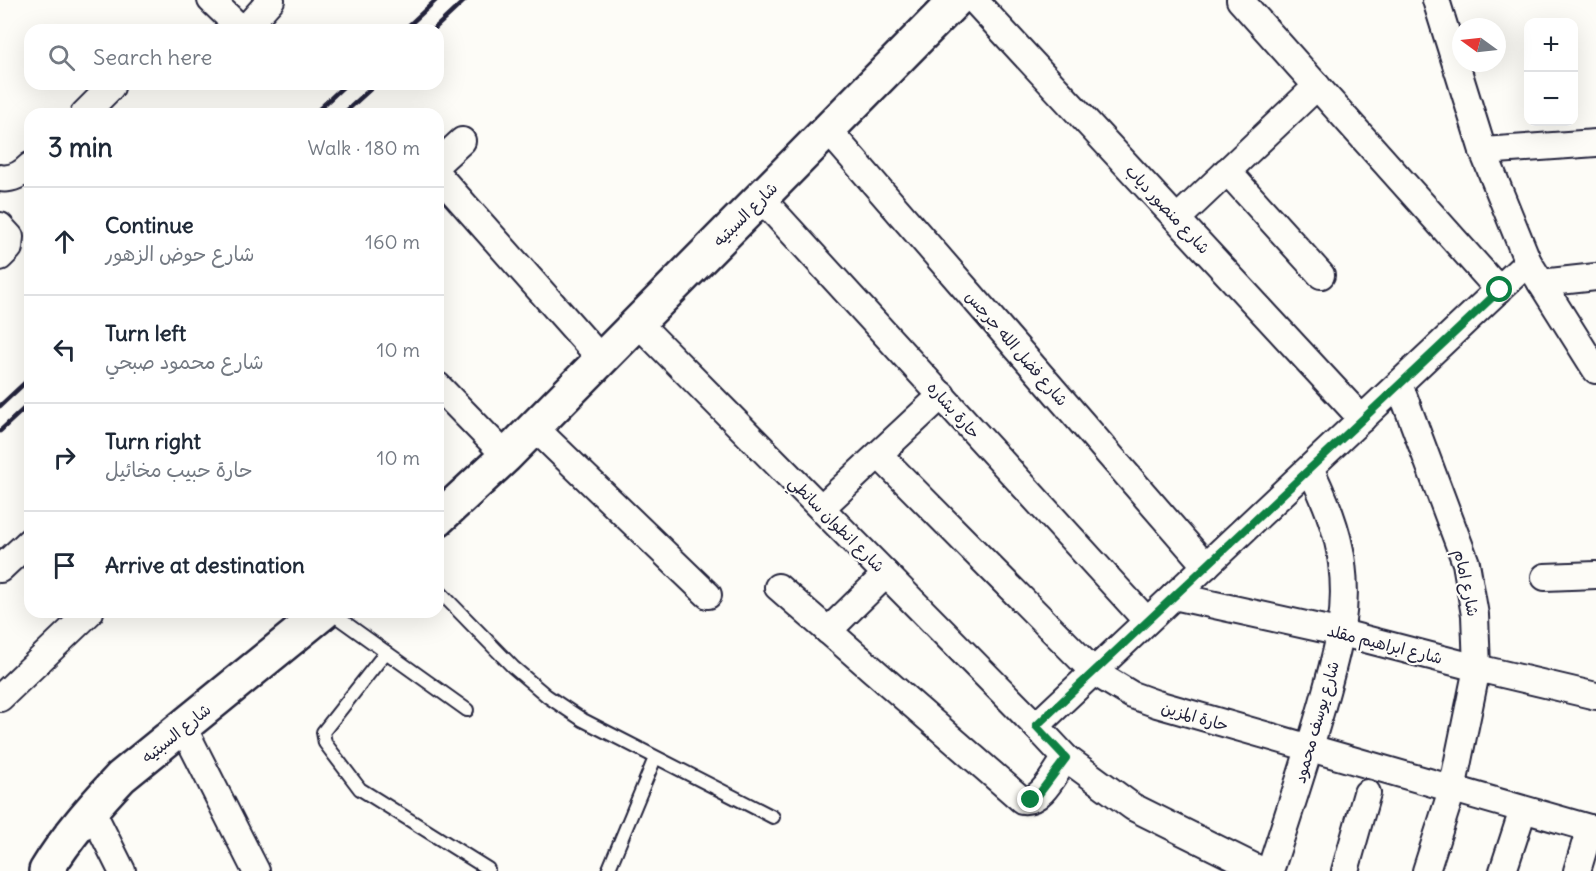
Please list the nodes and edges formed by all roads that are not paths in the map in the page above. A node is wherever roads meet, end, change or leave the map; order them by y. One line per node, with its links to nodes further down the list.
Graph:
1 (211, 0): 7 (street)
2 (271, 0): 8 (street)
3 (956, 0): 12 (street, شارع السبتيه)
4 (974, 0): 22 (street, شارع منصور دياب)
5 (1240, 0): 9 (street)
6 (1436, 0): 15 (street)
7 (237, 24)
8 (249, 24)
9 (1317, 86): 17 (street); 27 (street)
10 (108, 90): 11 (street)
11 (90, 108)
12 (828, 130): 21 (street, شارع السبتيه); 42 (street, شارع فضل الله جرجس)
13 (462, 141): 16 (street)
14 (1596, 143): 15 (street)
15 (1483, 151): 23 (street)
16 (444, 158)
17 (1227, 171): 22 (street); 24 (street)
18 (24, 172): 19 (street)
19 (0, 178)
20 (444, 181): 29 (street)
21 (761, 198): 28 (street, شارع السبتيه); 33 (street, حارة بشاره)
22 (1177, 219): 34 (street, شارع منصور دياب)
23 (1528, 262): 26 (street); 27 (street)
24 (1321, 275)
25 (1596, 277): 26 (street)
26 (1541, 283): 30 (street)
27 (1500, 290): 31 (street)
28 (638, 323): 29 (street, شارع السبتيه); 39 (street, شارع انطوان سانطي)
29 (602, 360): 35 (street, شارع السبتيه)
30 (1596, 370)
31 (1399, 384): 34 (street); 58 (street, شارع امام)
32 (444, 392): 37 (street)
33 (942, 395): 36 (street); 54 (street, حارة بشاره)
34 (1362, 418): 38 (street)
35 (535, 428): 37 (street, شارع السبتيه); 48 (street)
36 (879, 455): 39 (street); 59 (street, حارة المزين)
37 (506, 456): 40 (street, شارع السبتيه)
38 (1310, 468): 42 (street); 56 (street, شارع يوسف محمود)
39 (821, 508): 44 (street, شارع انطوان سانطي)
40 (444, 513)
41 (24, 547): 43 (street)
42 (1206, 566): 50 (street)
43 (0, 569)
44 (886, 574): 55 (street); 63 (street, شارع انطوان سانطي)
45 (1596, 575): 46 (street)
46 (1545, 577)
47 (778, 587): 55 (street)
48 (708, 595)
49 (444, 596): 66 (lane)
50 (1174, 596): 54 (street); 56 (street, شارع ابراهيم مقلد)
51 (84, 618): 61 (street)
52 (315, 618): 64 (street, شارع السبتيه)
53 (327, 618): 57 (lane)
54 (1148, 621): 59 (street)
55 (828, 631): 67 (street)
56 (1342, 633): 58 (street, شارع ابراهيم مقلد); 65 (street, شارع يوسف محمود)
57 (386, 652): 62 (lane); 74 (lane)
58 (1477, 668): 60 (street, شارع ابراهيم مقلد); 68 (street, شارع امام)
59 (1094, 672): 63 (street); 65 (street, حارة المزين)
60 (1596, 696)
61 (0, 698)
62 (467, 710)
63 (1036, 726): 67 (street, شارع انطوان سانطي)
64 (183, 727): 70 (street, شارع السبتيه); 77 (street)
65 (1310, 749): 68 (street, حارة المزين); 80 (street, شارع يوسف محمود)
66 (655, 758): 72 (lane); 78 (lane)
67 (1066, 758): 79 (street, شارع انطوان سانطي)
68 (1452, 790): 71 (street, حارة المزين); 82 (street, شارع امام)
69 (1366, 793): 81 (street)
70 (91, 809): 75 (street, شارع السبتيه); 76 (street)
71 (1523, 810): 73 (street, حارة المزين); 83 (street)
72 (773, 817)
73 (1593, 829): 84 (street)
74 (488, 869)
75 (46, 871)
76 (122, 871)
77 (256, 871)
78 (608, 871)
79 (1262, 871)
80 (1270, 871)
81 (1345, 871)
82 (1426, 871)
83 (1503, 871)
84 (1578, 871)

